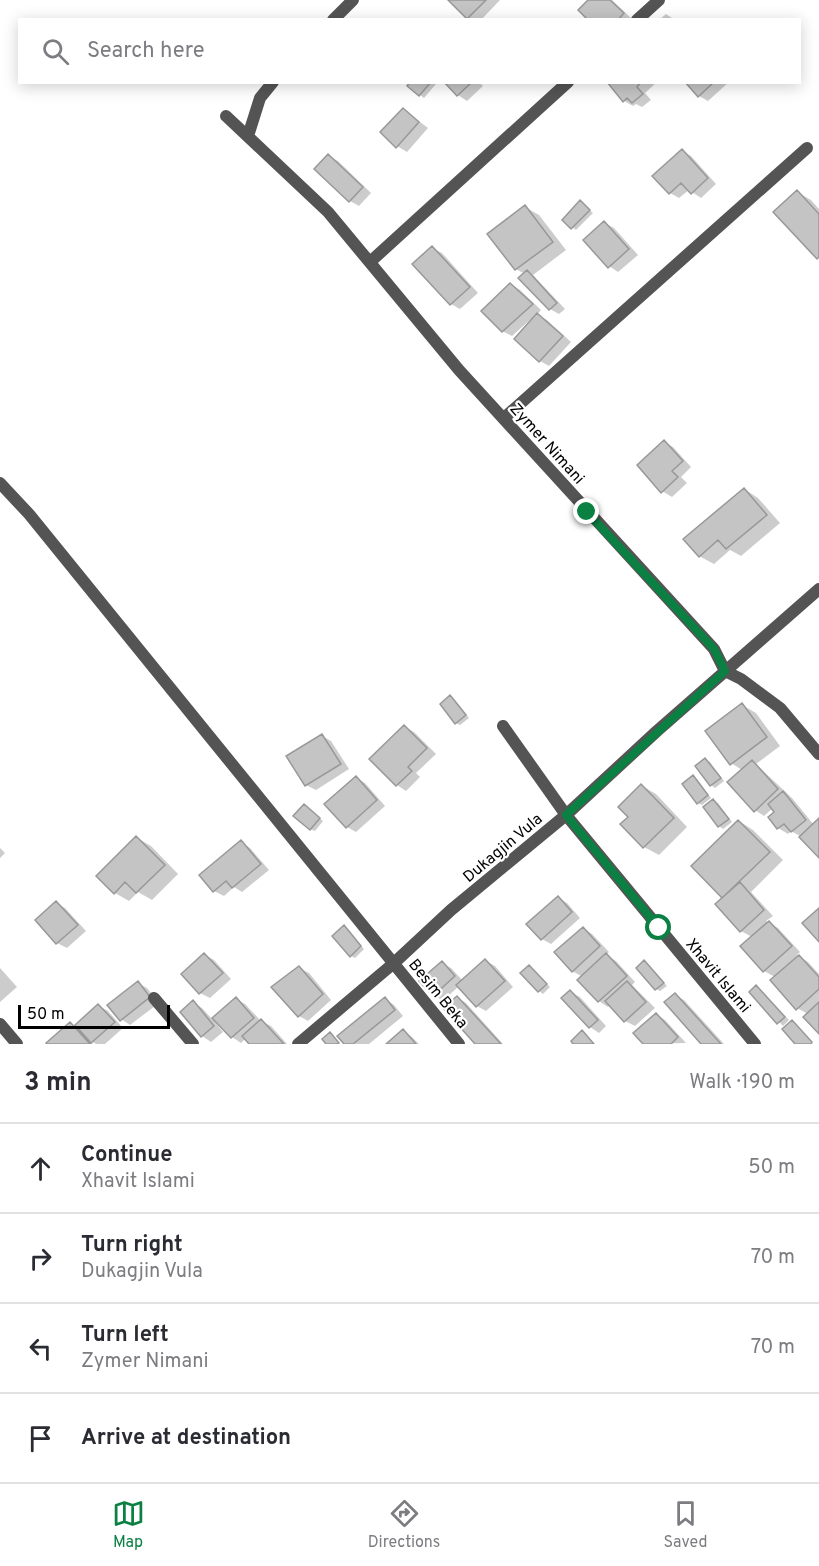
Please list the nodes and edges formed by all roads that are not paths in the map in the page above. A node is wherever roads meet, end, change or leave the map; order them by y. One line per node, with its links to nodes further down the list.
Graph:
1 (353, 0): 3 (street)
2 (658, 0): 4 (street)
3 (335, 18)
4 (639, 18)
5 (271, 84): 8 (street)
6 (566, 84): 10 (street)
7 (226, 116): 8 (street, Zymer Nimani)
8 (248, 136): 10 (street, Zymer Nimani)
9 (807, 148): 11 (street)
10 (370, 262): 11 (street, Zymer Nimani)
11 (504, 418): 14 (street, Zymer Nimani)
12 (0, 483): 18 (street, Besim Beka)
13 (819, 589): 14 (street)
14 (725, 671): 16 (street, Zymer Nimani); 17 (street, Dukagjin Vula)
15 (503, 726): 17 (street, Xhavit Islami)
16 (819, 754)
17 (566, 815): 18 (street, Dukagjin Vula); 25 (street, Xhavit Islami)
18 (394, 963): 23 (street, Dukagjin Vula); 24 (street, Besim Beka)
19 (154, 998): 22 (street)
20 (0, 1024): 21 (street)
21 (17, 1044)
22 (193, 1044)
23 (298, 1044)
24 (459, 1044)
25 (755, 1044)

